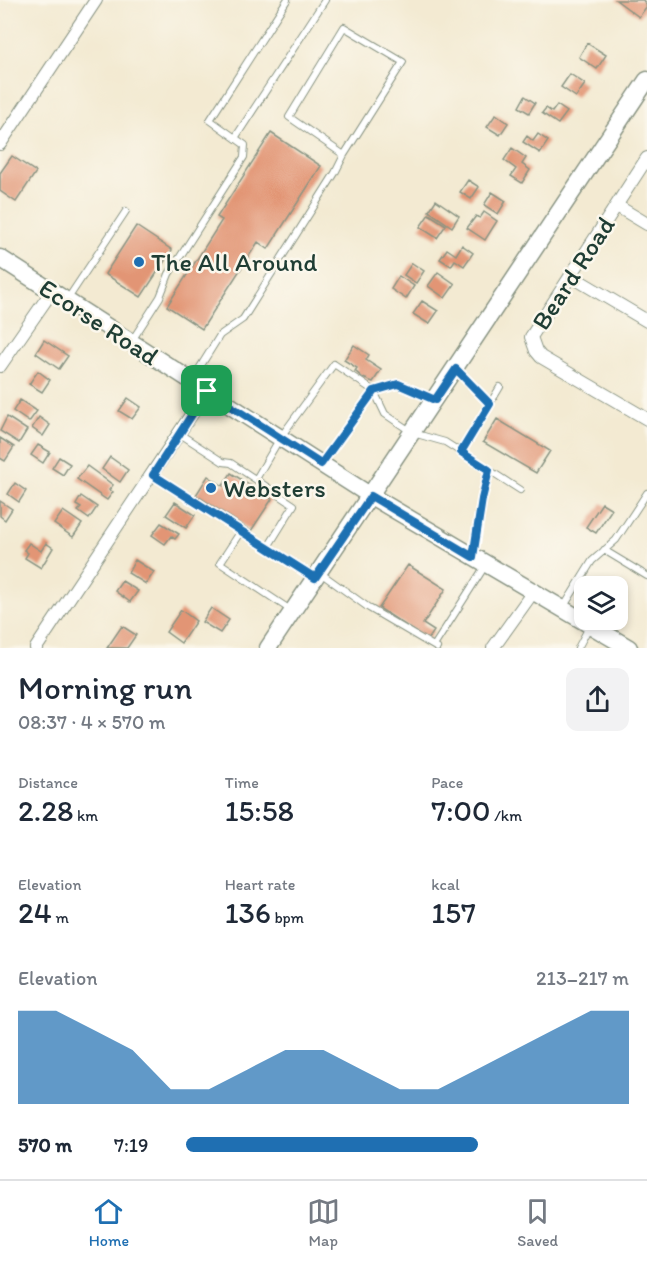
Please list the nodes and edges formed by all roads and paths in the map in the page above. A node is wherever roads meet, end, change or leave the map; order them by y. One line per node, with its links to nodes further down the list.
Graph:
1 (96, 0): 6 (street)
2 (286, 0): 5 (lane)
3 (325, 0): 5 (lane)
4 (647, 80): 19 (main road)
5 (235, 138): 17 (lane)
6 (0, 144)
7 (344, 155): 7 (lane); 20 (lane)
8 (647, 158): 9 (street, Beard Road)
9 (617, 206): 11 (street); 13 (street, Beard Road)
10 (126, 211): 15 (lane)
11 (647, 224)
12 (0, 258): 14 (main road, Ecorse Road)
13 (571, 276): 16 (street); 26 (street, Beard Road)
14 (52, 291): 15 (main road, Ecorse Road); 18 (street)
15 (66, 301): 17 (main road, Ecorse Road)
16 (647, 321)
17 (131, 342): 20 (main road, Ecorse Road)
18 (0, 366)
19 (456, 369): 24 (main road); 25 (lane)
20 (191, 381): 22 (main road, Ecorse Road)
21 (500, 387): 25 (lane)
22 (207, 391): 28 (street); 29 (main road, Ecorse Road)
23 (374, 391): 24 (lane); 27 (lane); 29 (lane); 31 (lane)
24 (435, 400): 27 (main road)
25 (490, 404): 30 (lane)
26 (647, 419)
27 (413, 433): 30 (lane); 37 (main road)
28 (180, 434): 33 (street); 34 (lane)
29 (280, 438): 31 (main road, Ecorse Road); 34 (lane)
30 (461, 452): 32 (lane)
31 (321, 464): 37 (main road, Ecorse Road)
32 (489, 470): 35 (lane); 41 (lane)
33 (153, 475): 38 (lane); 51 (street)
34 (256, 479): 39 (lane)
35 (520, 490)
36 (647, 493): 40 (lane)
37 (371, 496): 41 (main road, Ecorse Road); 42 (main road)
38 (241, 531): 39 (lane); 46 (lane)
39 (268, 547): 42 (lane)
40 (604, 550): 43 (lane); 45 (lane)
41 (479, 561): 44 (main road, Ecorse Road); 50 (lane)
42 (317, 575): 46 (main road); 50 (lane)
43 (647, 576)
44 (533, 592): 45 (main road, Ecorse Road); 53 (street)
45 (562, 609): 47 (main road, Ecorse Road)
46 (292, 611): 52 (main road)
47 (574, 616)
48 (588, 630): 54 (lane)
49 (597, 630): 55 (main road, Ecorse Road)
50 (436, 647)
51 (36, 648)
52 (268, 648)
53 (493, 648)
54 (578, 648)
55 (629, 648)

